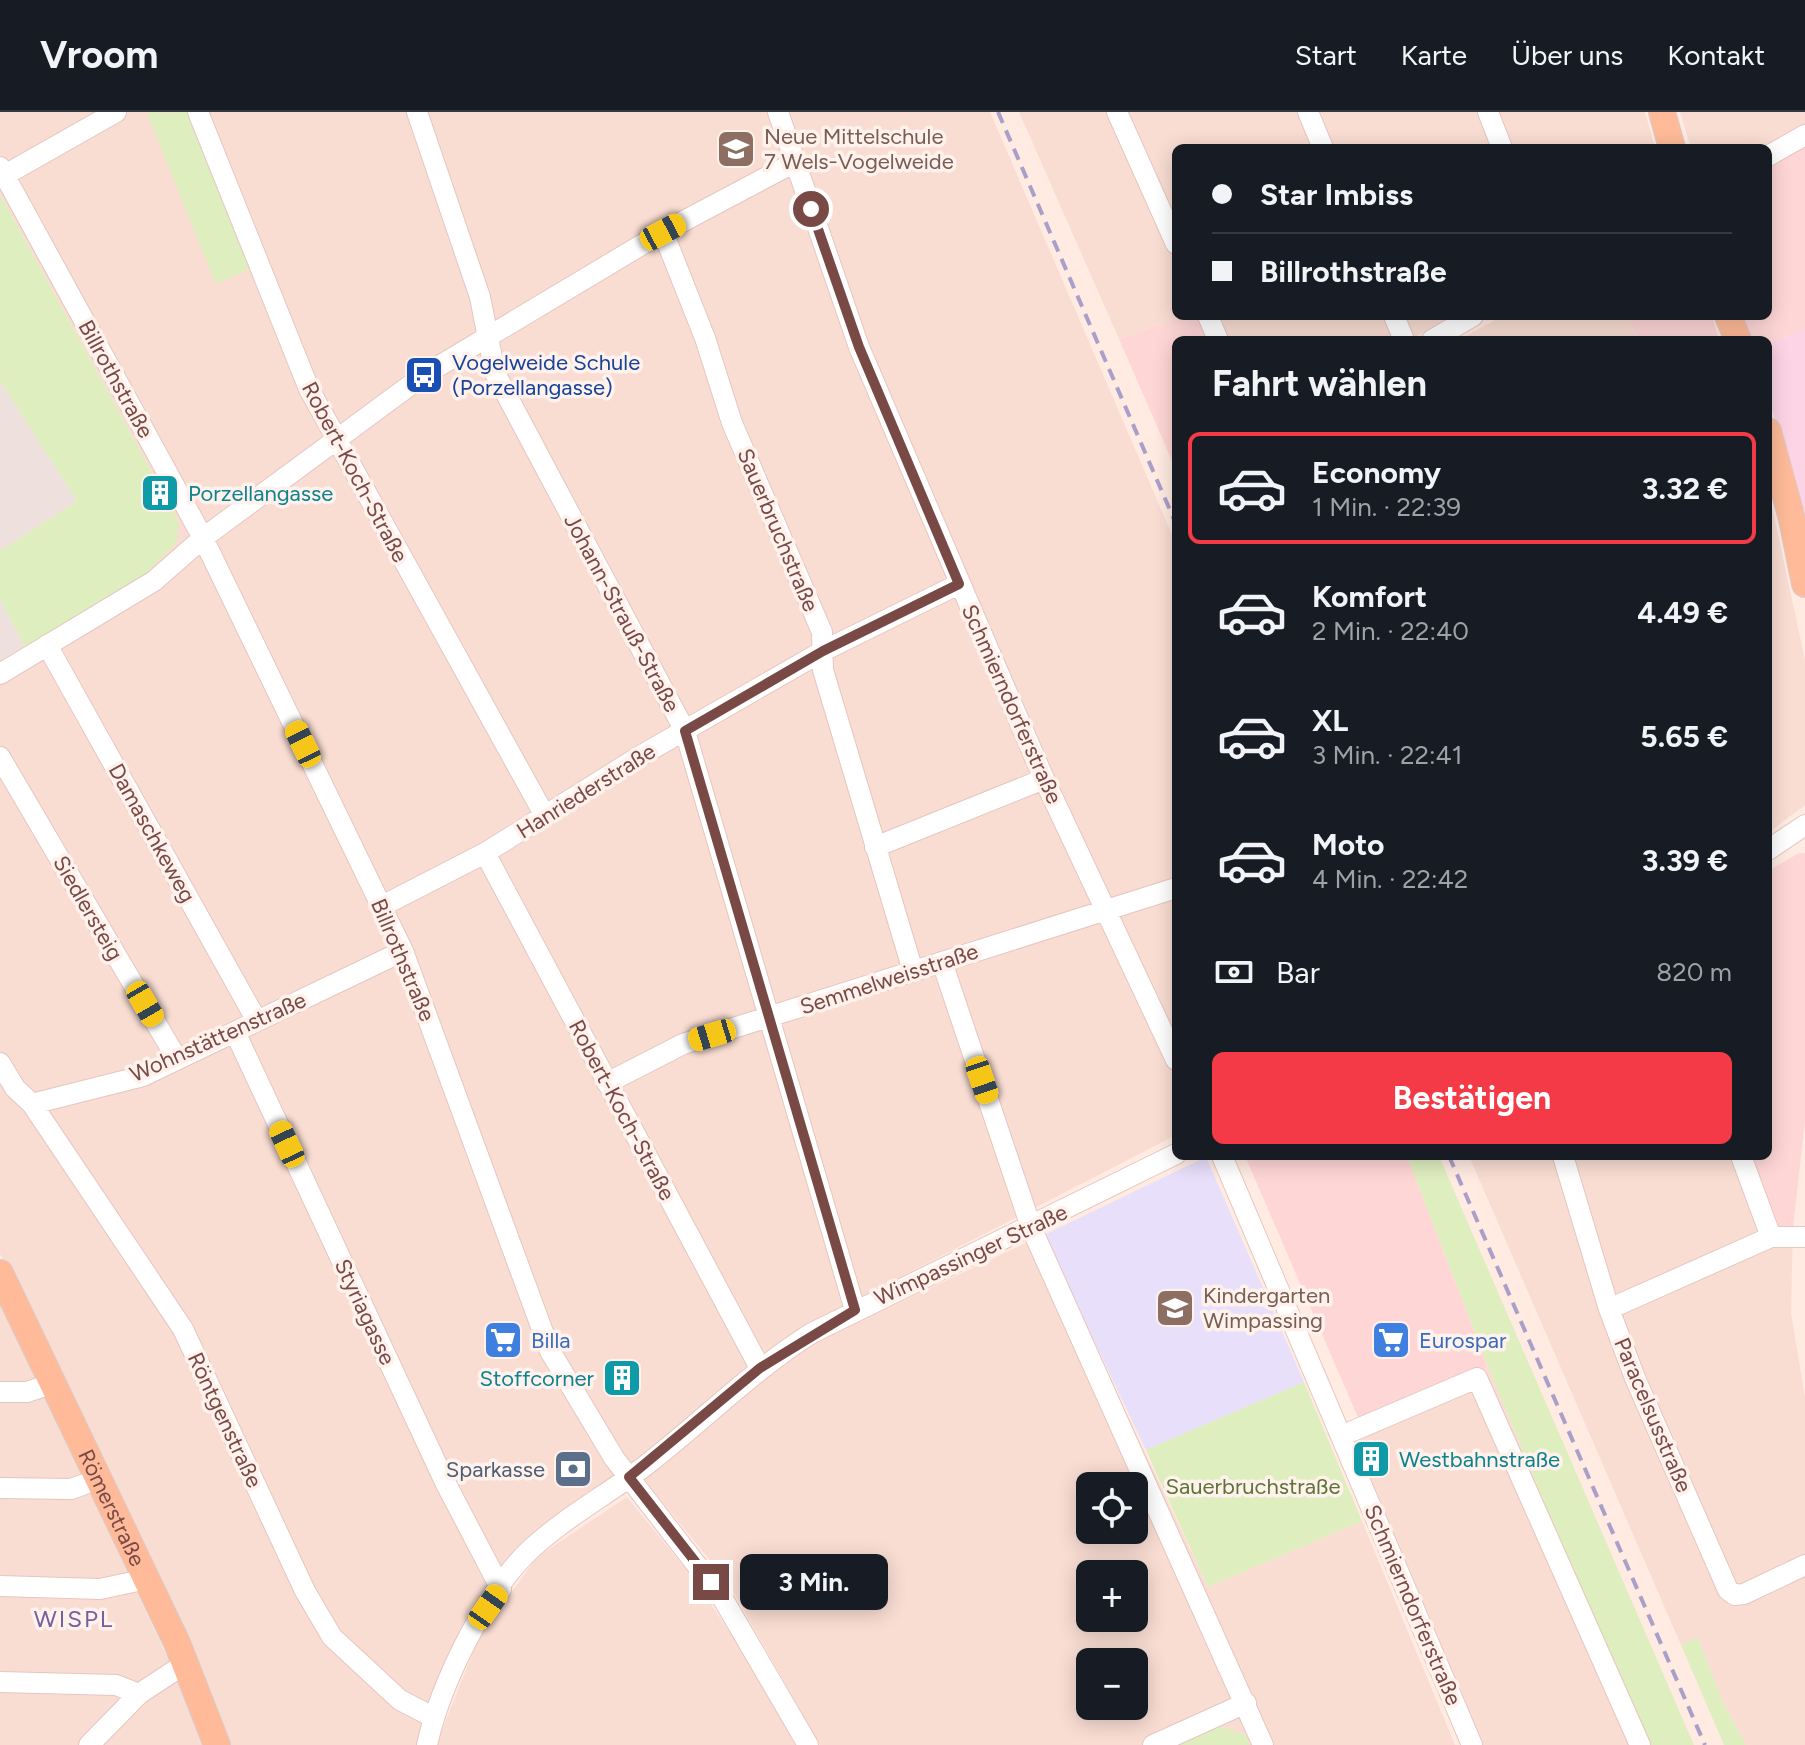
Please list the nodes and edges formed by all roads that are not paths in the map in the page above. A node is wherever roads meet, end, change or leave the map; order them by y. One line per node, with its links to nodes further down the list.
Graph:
1 (116, 112): 15 (street)
2 (198, 112): 21 (street, Robert-Koch-Straße)
3 (417, 112): 20 (street, Johann-Strauß-Straße)
4 (778, 112): 14 (street, Schmierndorferstraße)
5 (1117, 112): 17 (street)
6 (1308, 112): 10 (street)
7 (1488, 112): 11 (street)
8 (1662, 112): 12 (main road)
9 (1805, 135): 13 (street)
10 (1321, 144)
11 (1500, 144)
12 (1671, 144)
13 (1772, 154)
14 (797, 161): 16 (street); 24 (street, Schmierndorferstraße)
15 (2, 171): 23 (street, Billrothstraße)
16 (663, 232): 20 (street); 27 (street, Sauerbruchstraße)
17 (1172, 235)
18 (1466, 320): 19 (street)
19 (1439, 336)
20 (487, 338): 21 (street); 29 (street, Johann-Strauß-Straße)
21 (337, 438): 23 (street); 32 (street, Robert-Koch-Straße)
22 (1772, 446): 25 (main road)
23 (203, 538): 26 (street); 38 (street, Billrothstraße)
24 (959, 584): 27 (street, Hanriederstraße); 31 (street, Schmierndorferstraße)
25 (1805, 584)
26 (47, 645): 28 (street); 44 (street, Damaschkeweg)
27 (823, 651): 29 (street, Hanriederstraße); 34 (street, Sauerbruchstraße)
28 (0, 674)
29 (685, 731): 32 (street, Hanriederstraße); 43 (street, Johann-Strauß-Straße)
30 (0, 757): 47 (street, Siedlersteig)
31 (1044, 779): 34 (street); 39 (street, Schmierndorferstraße)
32 (545, 816): 36 (street, Hanriederstraße)
33 (1800, 833): 35 (street)
34 (875, 847): 42 (street, Sauerbruchstraße)
35 (1772, 848)
36 (485, 853): 38 (street, Hanriederstraße); 49 (street, Robert-Koch-Straße)
37 (1172, 889): 39 (street, Semmelweisstraße)
38 (382, 906): 40 (street, Billrothstraße)
39 (1105, 910): 41 (street, Semmelweisstraße); 46 (street, Schmierndorferstraße)
40 (403, 951): 44 (street, Wohnstättenstraße); 65 (street, Billrothstraße)
41 (942, 962): 42 (street, Semmelweisstraße); 55 (street)
42 (913, 971): 43 (street, Semmelweisstraße)
43 (769, 1017): 49 (street, Semmelweisstraße); 60 (street, Johann-Strauß-Straße)
44 (257, 1021): 45 (street, Wohnstättenstraße)
45 (235, 1032): 47 (street, Wohnstättenstraße); 71 (street, Styriagasse)
46 (1172, 1052)
47 (177, 1059): 50 (street, Wohnstättenstraße)
48 (0, 1063): 50 (street)
49 (607, 1083): 61 (street, Robert-Koch-Straße)
50 (32, 1104): 76 (street, Röntgenstraße)
51 (1172, 1156): 55 (street, Wimpassinger Straße)
52 (1224, 1160): 64 (street, Schmierndorferstraße)
53 (1564, 1160): 59 (street, Paracelsusstraße)
54 (1742, 1160): 56 (street)
55 (1031, 1227): 60 (street, Wimpassinger Straße); 75 (street)
56 (1771, 1237): 57 (street); 59 (street)
57 (1805, 1237)
58 (0, 1273): 62 (main road, Römerstraße)
59 (1609, 1309): 68 (street, Paracelsusstraße)
60 (855, 1310): 61 (street, Wimpassinger Straße)
61 (760, 1368): 65 (street, Wimpassinger Straße)
62 (54, 1383): 63 (street); 66 (main road, Römerstraße)
63 (0, 1392)
64 (1341, 1436): 83 (street, Schmierndorferstraße); 84 (street)
65 (629, 1477): 71 (street, Wimpassinger Straße); 80 (street, Billrothstraße)
66 (99, 1479): 67 (street); 69 (main road, Römerstraße)
67 (0, 1488)
68 (1805, 1565)
69 (147, 1579): 70 (street); 72 (main road, Römerstraße)
70 (0, 1586)
71 (501, 1589): 76 (street, Wimpassinger Straße)
72 (186, 1663): 74 (street); 78 (main road, Römerstraße)
73 (0, 1682): 74 (street)
74 (139, 1694): 77 (street)
75 (1246, 1703): 81 (street); 82 (street)
76 (433, 1717): 79 (street, Wimpassinger Straße)
77 (89, 1745)
78 (217, 1745)
79 (427, 1745)
80 (808, 1745)
81 (1153, 1745)
82 (1263, 1745)
83 (1472, 1745)
84 (1640, 1745)

